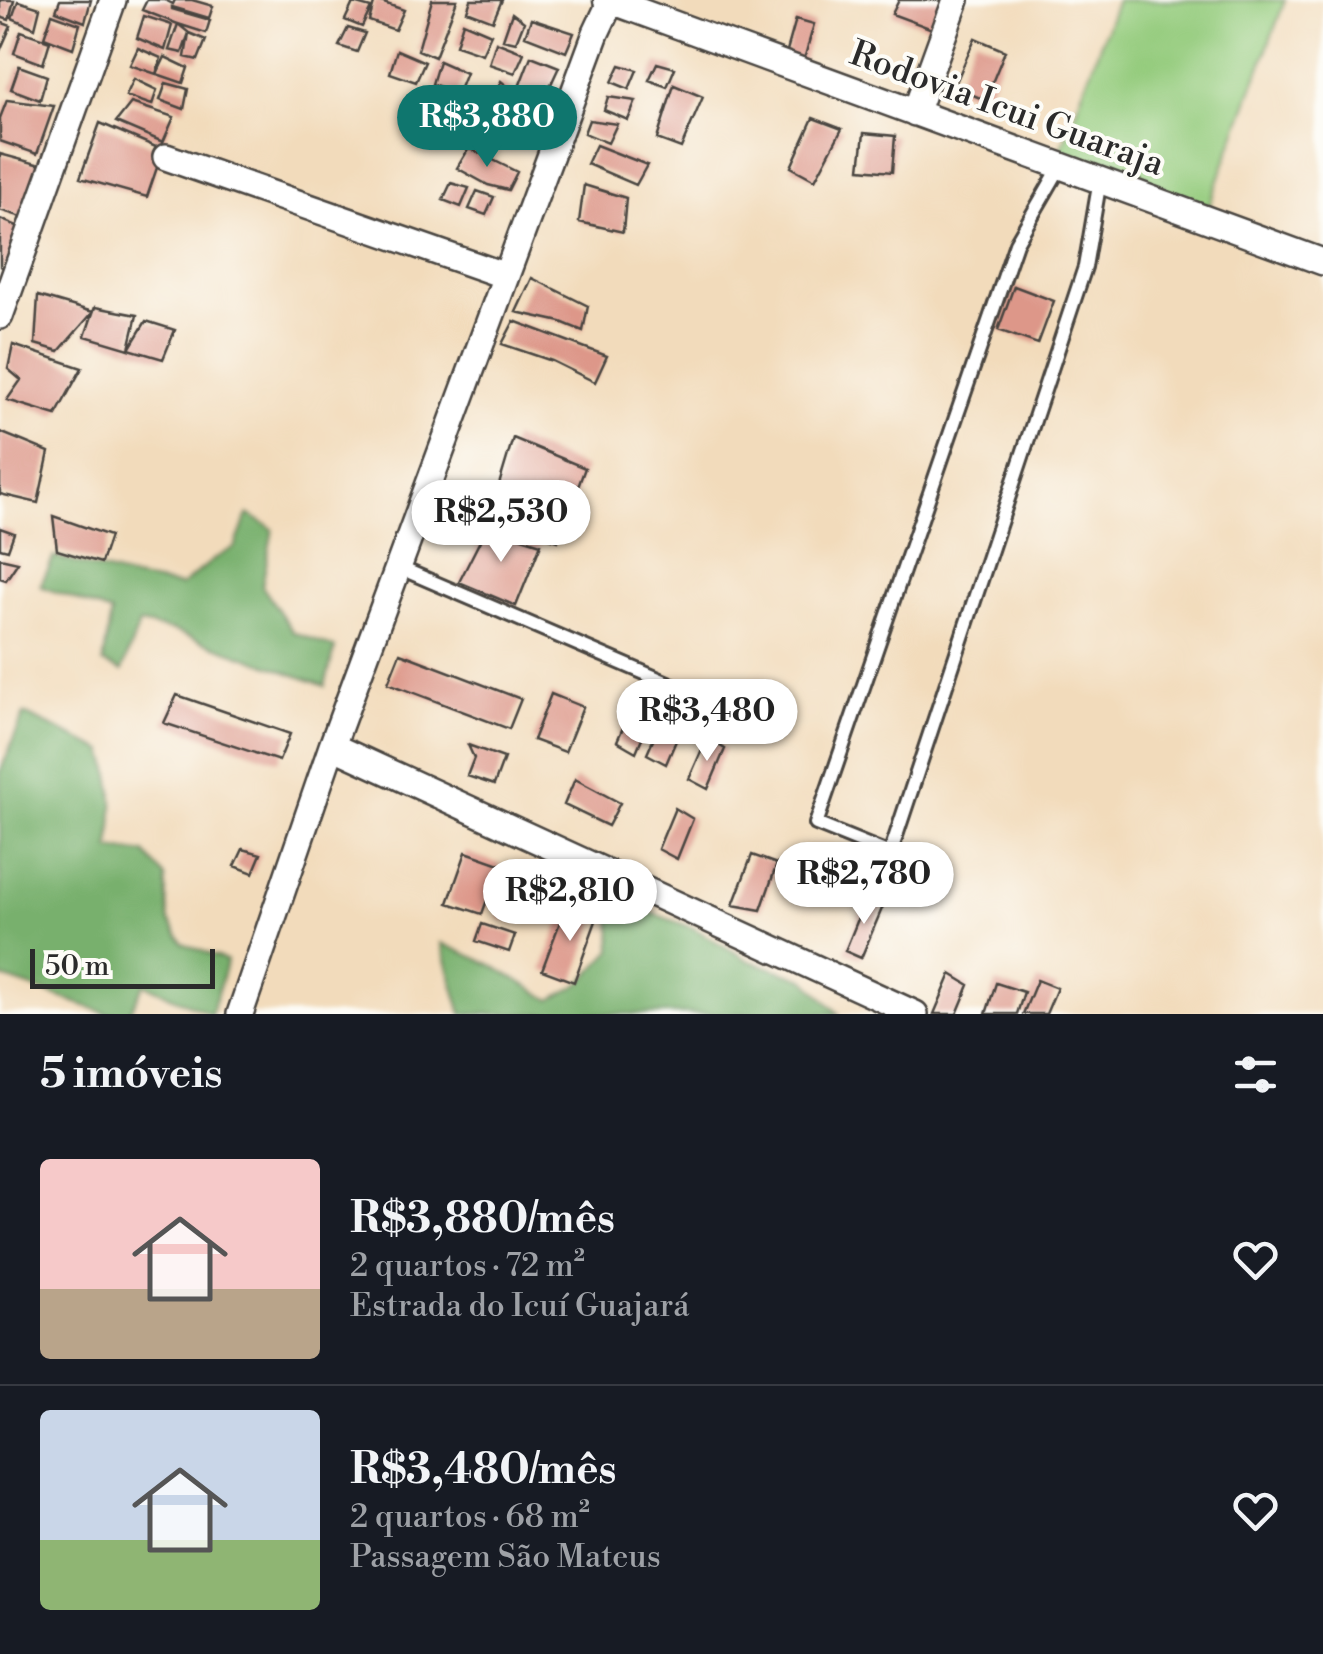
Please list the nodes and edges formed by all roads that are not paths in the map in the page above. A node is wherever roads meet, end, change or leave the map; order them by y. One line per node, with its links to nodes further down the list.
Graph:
1 (113, 0): 10 (street)
2 (610, 0): 4 (street, Rodovia Icui Guaraja); 9 (street)
3 (956, 0): 4 (street)
4 (916, 112): 6 (street, Rodovia Icui Guaraja)
5 (166, 157): 9 (street)
6 (1060, 167): 7 (street, Rodovia Icui Guaraja); 7 (lane)
7 (1100, 180): 8 (street, Rodovia Icui Guaraja)
8 (1323, 262)
9 (506, 276): 11 (street)
10 (0, 316)
11 (398, 567): 12 (lane); 13 (street)
12 (740, 714)
13 (332, 746): 14 (street); 15 (street)
14 (867, 1003): 16 (street)
15 (240, 1014)
16 (916, 1014)

